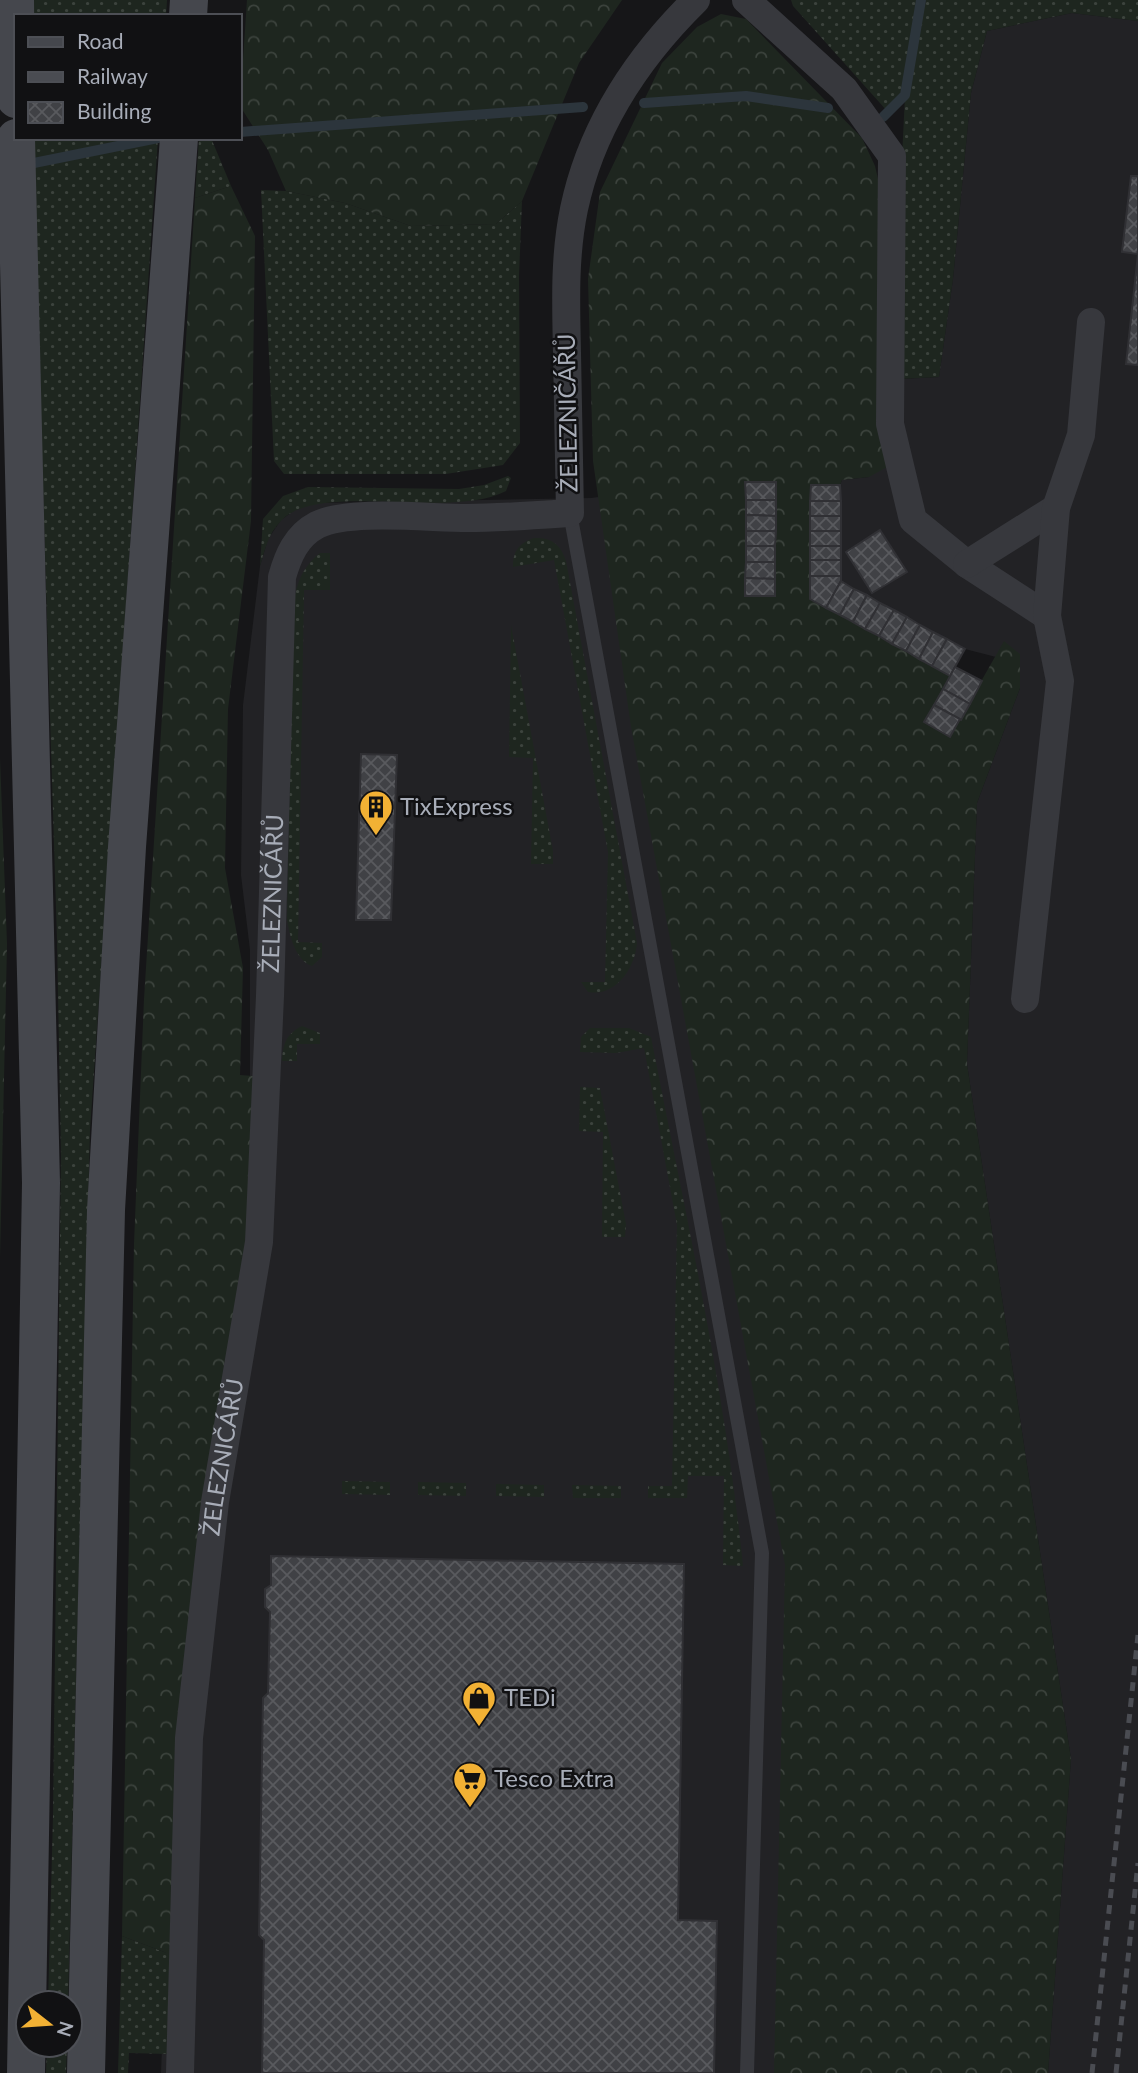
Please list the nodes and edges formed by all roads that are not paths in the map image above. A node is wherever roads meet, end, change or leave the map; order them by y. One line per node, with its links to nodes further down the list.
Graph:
1 (696, 0): 7 (street, ŽELEZNIČÁŘŮ)
2 (746, 0): 8 (street)
3 (16, 140): 11 (main road)
4 (179, 140): 12 (main road)
5 (1091, 322): 6 (street)
6 (1056, 508): 8 (street); 9 (street)
7 (570, 513): 13 (street, ŽELEZNIČÁŘŮ); 14 (lane)
8 (967, 564): 9 (street)
9 (1047, 616): 10 (street)
10 (1025, 999)
11 (26, 2073)
12 (86, 2073)
13 (180, 2073)
14 (747, 2073)

